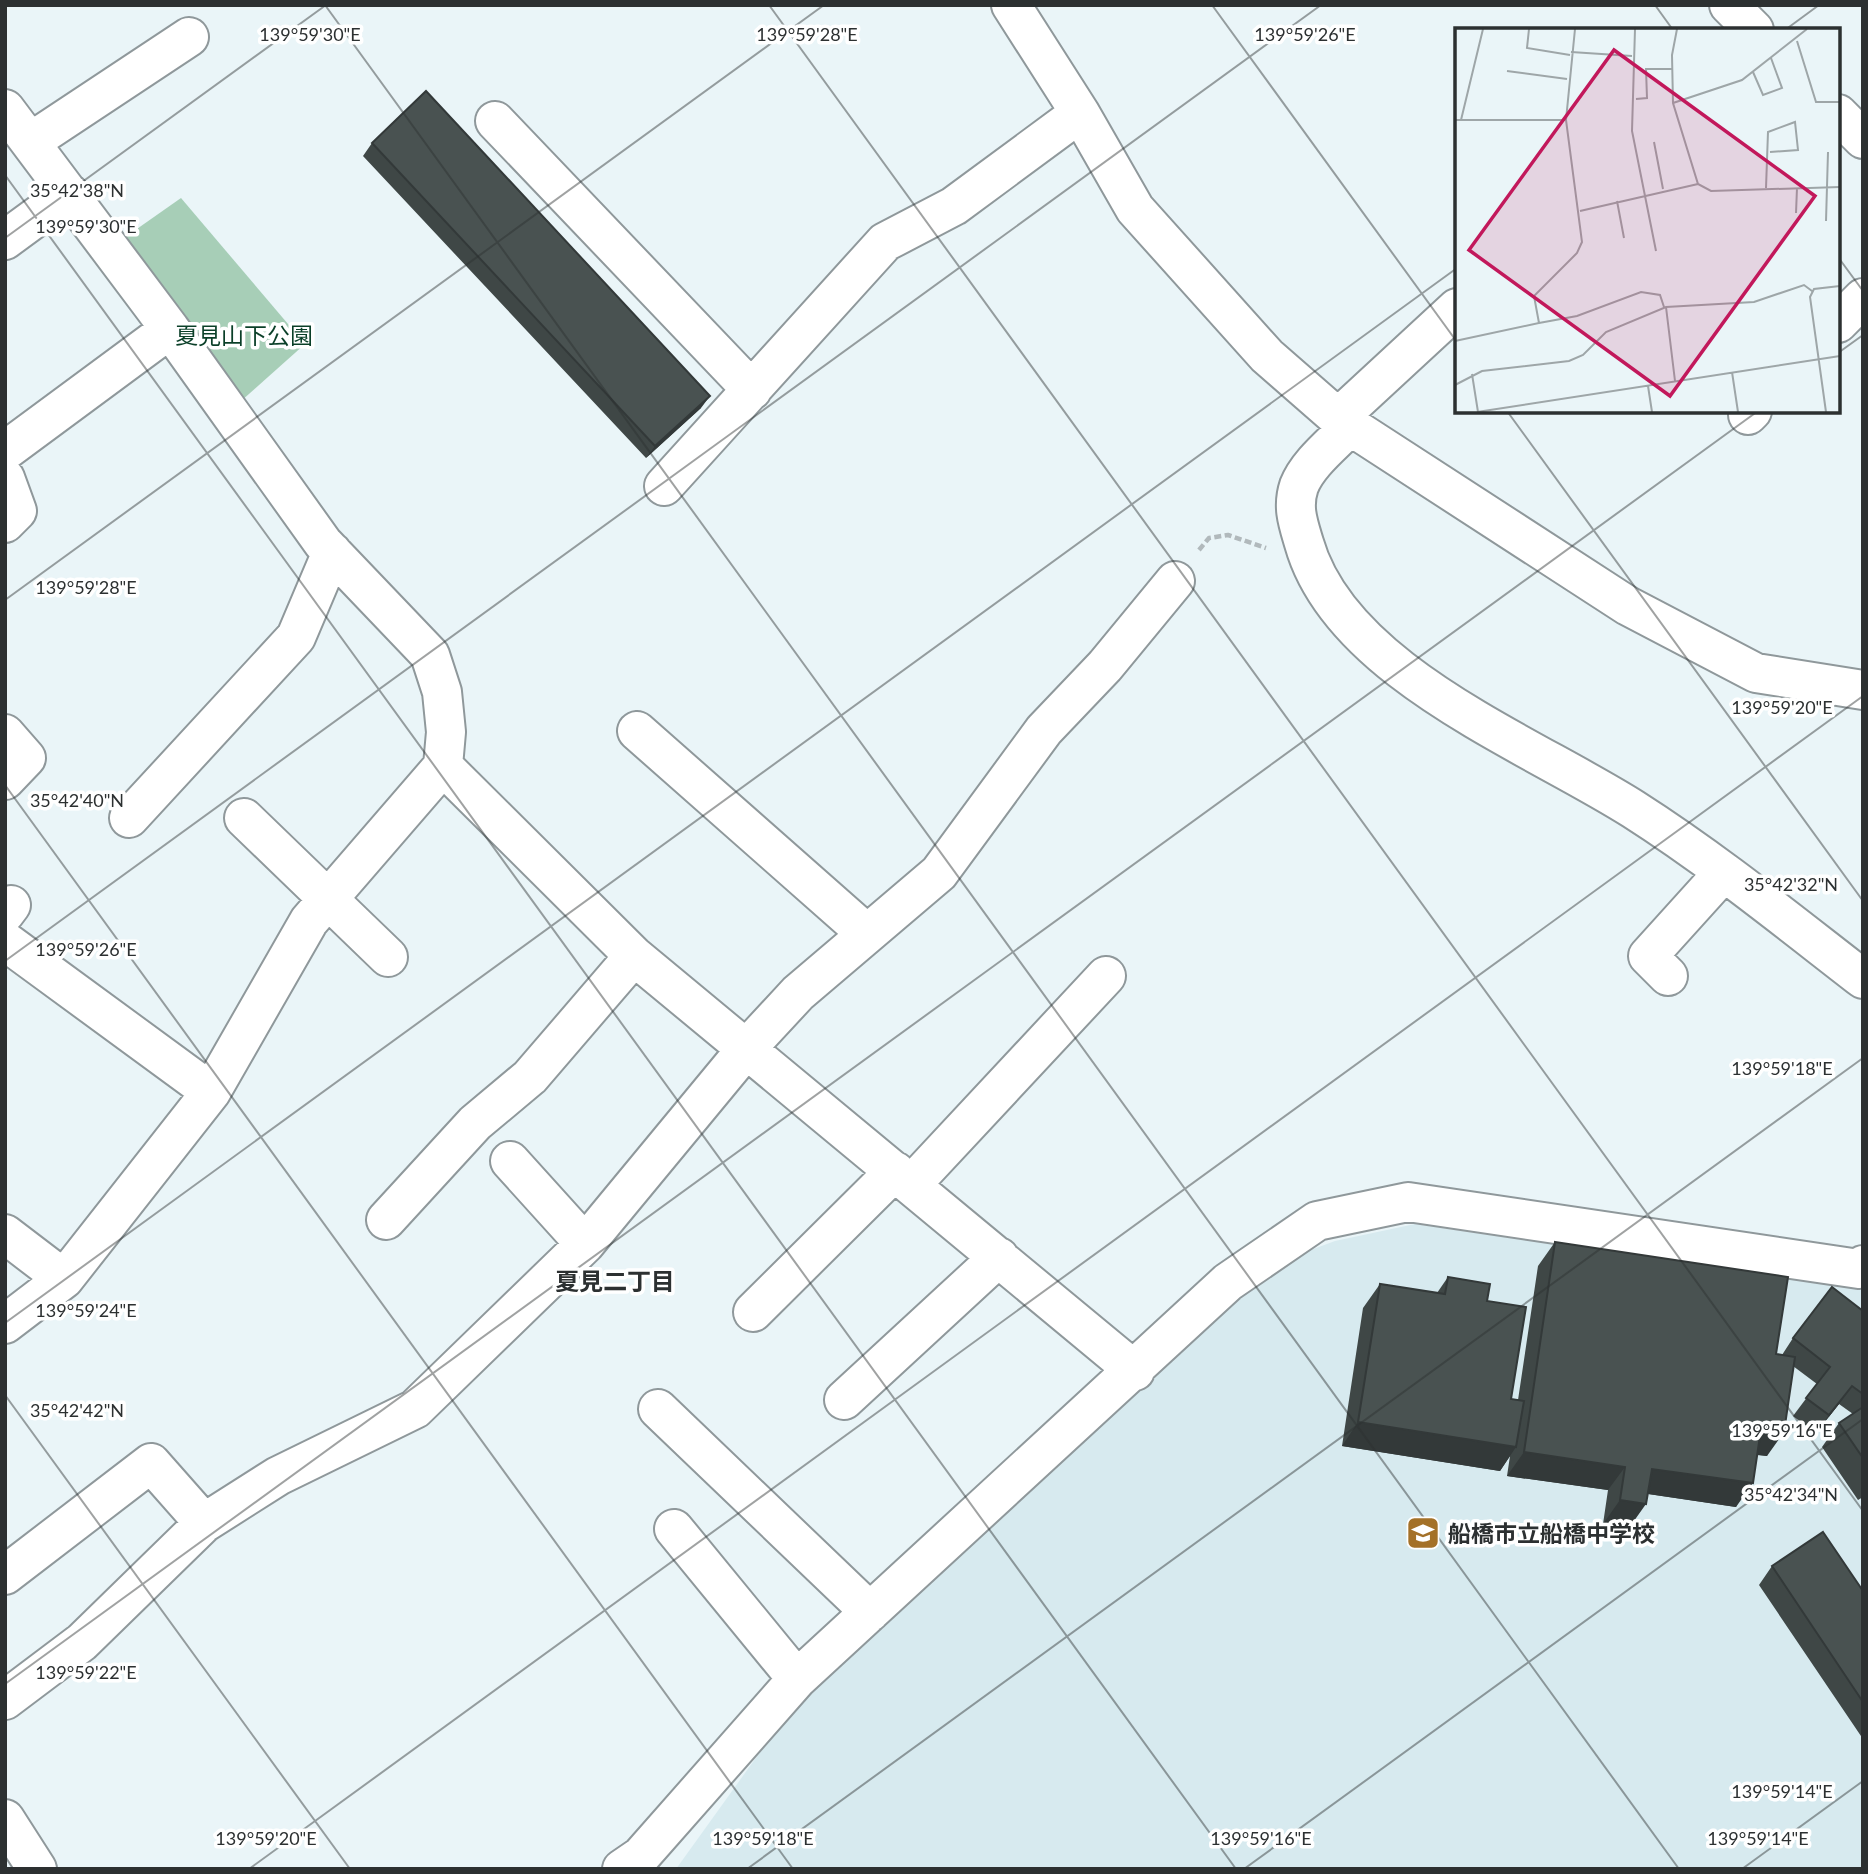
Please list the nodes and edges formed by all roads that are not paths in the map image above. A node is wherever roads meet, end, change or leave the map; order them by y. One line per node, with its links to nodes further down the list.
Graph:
1 (1011, 5): 6 (street)
2 (1729, 5): 3 (street)
3 (1752, 28)
4 (189, 37): 10 (street)
5 (5, 109): 10 (street)
6 (1080, 113): 17 (street); 18 (street)
7 (1840, 116): 9 (street)
8 (495, 121): 17 (street)
9 (1863, 139)
10 (32, 141): 11 (street)
11 (69, 192): 12 (street); 16 (street)
12 (5, 240)
13 (1863, 298): 15 (street)
14 (1455, 311): 18 (street)
15 (1840, 321)
16 (170, 329): 19 (street); 23 (street)
17 (752, 390): 21 (street)
18 (1344, 422): 25 (street); 32 (street)
19 (5, 451)
20 (5, 478): 22 (street)
21 (664, 486)
22 (5, 523)
23 (332, 552): 28 (street); 30 (street)
24 (1175, 581): 35 (street)
25 (1863, 690)
26 (637, 730): 35 (street)
27 (5, 734): 29 (street)
28 (443, 766): 33 (street); 36 (street)
29 (5, 780)
30 (129, 818)
31 (244, 818): 33 (street)
32 (1723, 873): 39 (street); 40 (street)
33 (328, 900): 37 (street); 42 (street)
34 (7, 920): 42 (street)
35 (867, 934): 41 (street)
36 (634, 956): 41 (street); 45 (street)
37 (388, 957)
38 (1105, 976): 44 (street)
39 (1668, 976)
40 (1863, 979)
41 (747, 1048): 44 (street); 47 (street)
42 (211, 1092): 50 (street)
43 (510, 1161): 47 (street)
44 (903, 1177): 48 (street); 51 (street)
45 (386, 1220)
46 (5, 1234): 50 (street)
47 (585, 1244): 56 (street)
48 (999, 1257): 53 (street); 54 (street)
49 (1863, 1265): 53 (street)
50 (64, 1279): 52 (street)
51 (753, 1312)
52 (5, 1324)
53 (1135, 1371): 59 (street)
54 (844, 1400)
55 (658, 1409): 59 (street)
56 (204, 1523): 58 (street); 61 (street)
57 (674, 1528): 60 (street)
58 (5, 1575)
59 (870, 1612): 60 (street)
60 (797, 1679): 63 (street)
61 (5, 1700)
62 (5, 1819): 64 (street)
63 (638, 1864)
64 (37, 1869)

